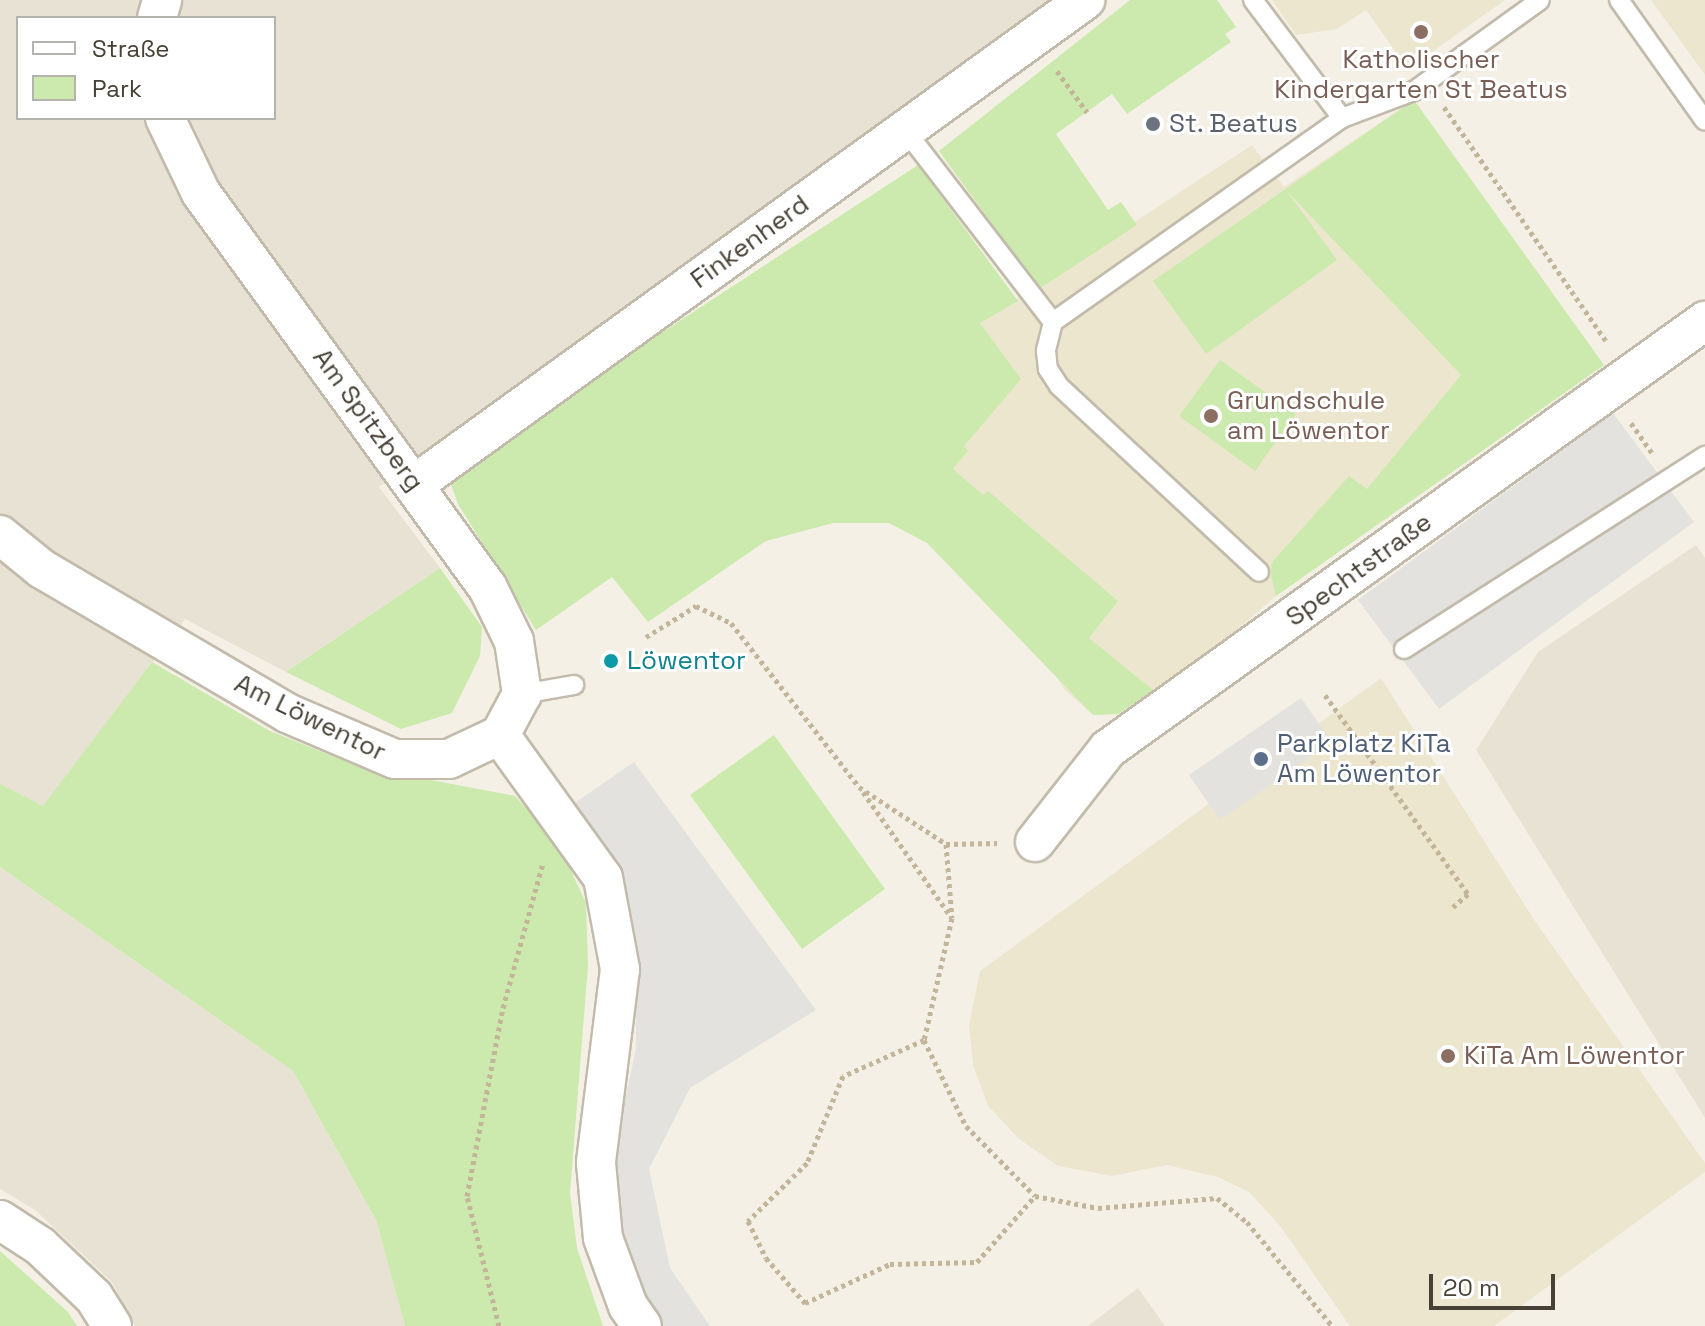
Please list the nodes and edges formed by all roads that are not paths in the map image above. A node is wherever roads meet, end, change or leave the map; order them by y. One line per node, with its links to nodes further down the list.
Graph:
1 (1085, 0): 8 (street, Finkenherd)
2 (1253, 0): 5 (lane)
3 (1540, 0): 5 (lane)
4 (1619, 0): 7 (lane)
5 (1342, 118): 10 (lane)
6 (166, 120): 12 (street, Am Spitzberg)
7 (1705, 121)
8 (905, 130): 10 (lane); 12 (street, Finkenherd)
9 (1705, 321): 19 (street, Spechtstraße)
10 (1053, 322): 14 (lane)
11 (1705, 456): 15 (lane)
12 (415, 484): 17 (street, Am Spitzberg)
13 (0, 535): 18 (street, Am Löwentor)
14 (1259, 572)
15 (1404, 649)
16 (574, 685): 17 (lane)
17 (522, 694): 18 (street)
18 (500, 735): 22 (street)
19 (1035, 842)
20 (0, 1220): 21 (street)
21 (112, 1326)
22 (642, 1326)

